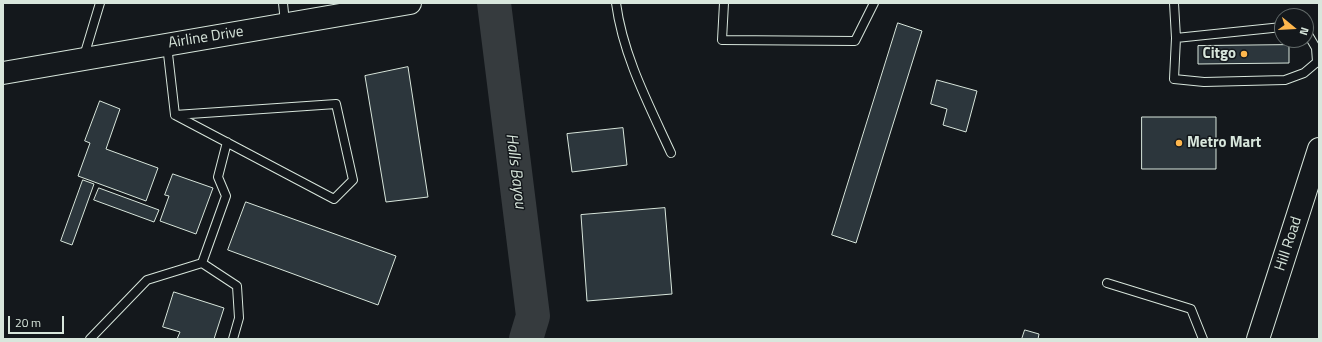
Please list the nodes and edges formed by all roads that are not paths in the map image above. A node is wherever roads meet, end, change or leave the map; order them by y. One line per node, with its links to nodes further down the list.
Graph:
1 (100, 3): 14 (lane)
2 (283, 3): 9 (lane)
3 (410, 3): 8 (main road, Airline Drive)
4 (616, 3): 20 (lane)
5 (724, 3): 6 (lane)
6 (874, 3)
7 (1174, 3): 11 (lane)
8 (381, 5): 9 (main road, Airline Drive)
9 (285, 26): 12 (main road, Airline Drive)
10 (1274, 28): 11 (lane)
11 (1176, 38): 15 (lane)
12 (167, 45): 14 (main road, Airline Drive); 17 (lane)
13 (1314, 45): 15 (lane)
14 (83, 59): 16 (main road, Airline Drive)
15 (1318, 62)
16 (3, 73)
17 (175, 115): 18 (lane); 18 (lane)
18 (227, 142): 22 (lane)
19 (1319, 149): 21 (main road, Hill Road)
20 (671, 153)
21 (1316, 172): 27 (main road, Hill Road)
22 (202, 263): 24 (lane); 25 (lane)
23 (1107, 283): 26 (lane)
24 (90, 339)
25 (233, 339)
26 (1203, 339)
27 (1258, 339)

